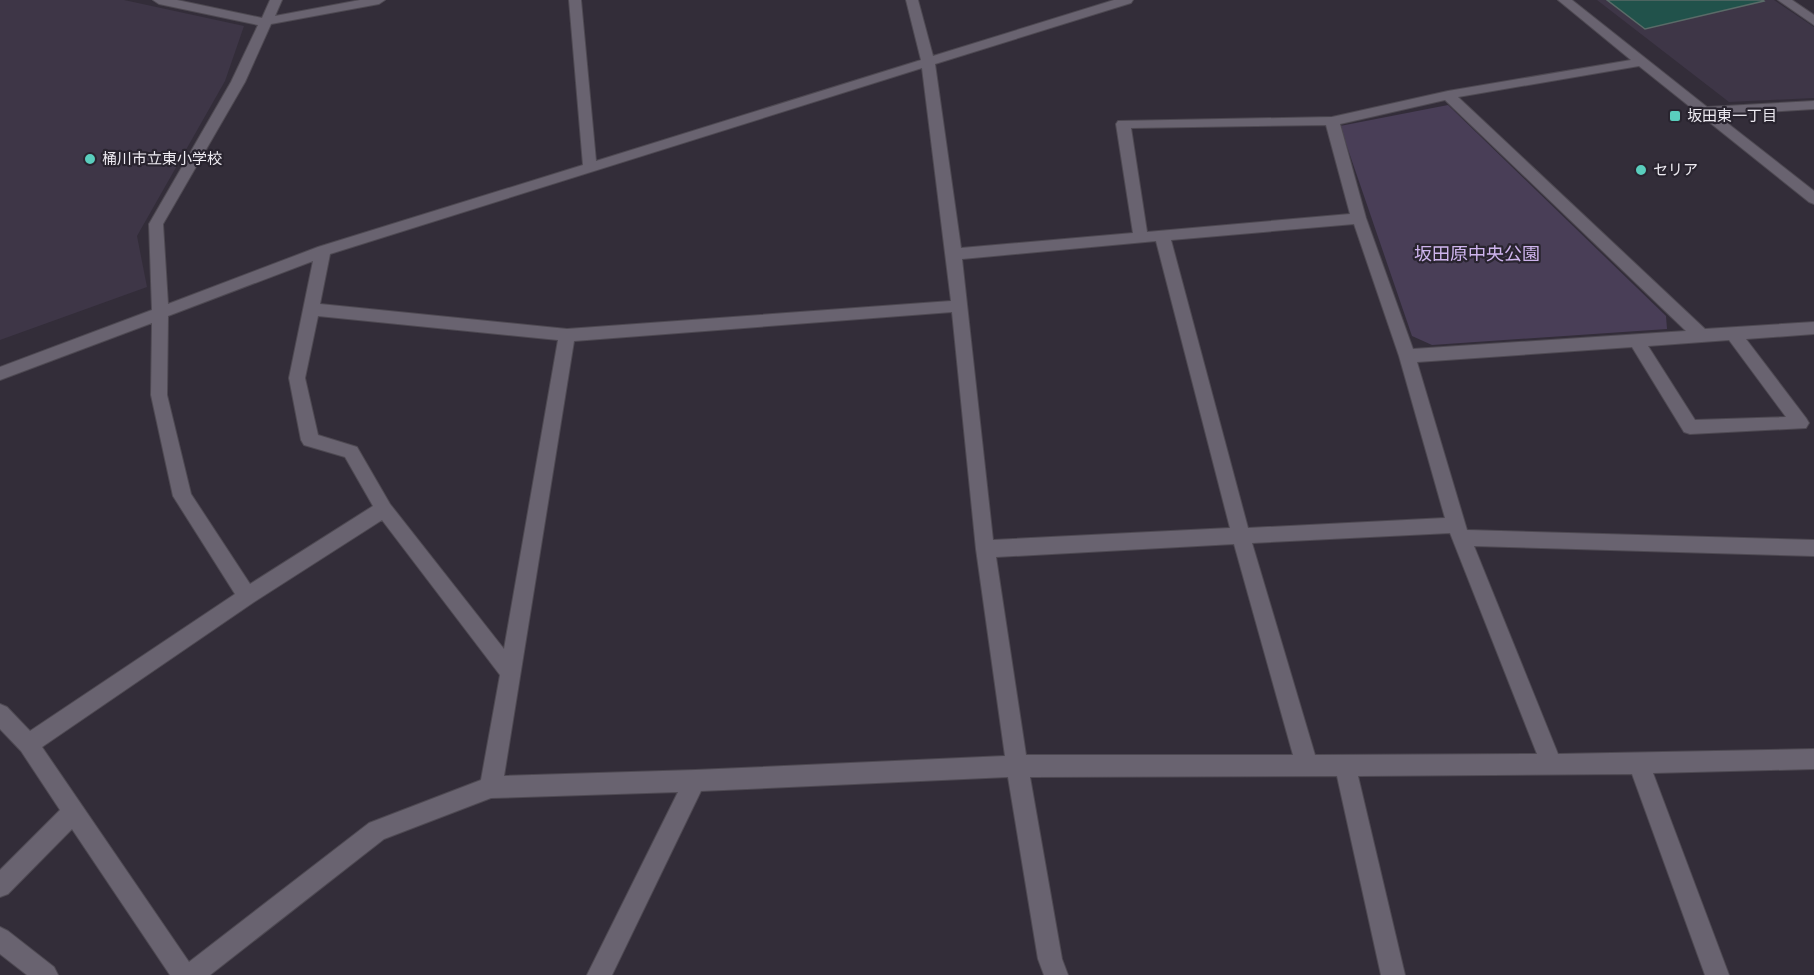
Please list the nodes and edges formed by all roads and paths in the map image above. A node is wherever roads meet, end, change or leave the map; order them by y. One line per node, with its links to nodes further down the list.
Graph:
1 (159, 0): 10 (street)
2 (211, 0): 10 (street)
3 (276, 0): 12 (street)
4 (379, 0): 12 (street)
5 (575, 0): 19 (street)
6 (912, 0): 13 (street)
7 (1127, 0): 13 (street)
8 (1564, 0): 14 (street)
9 (1784, 0): 11 (street)
10 (201, 9): 12 (street)
11 (1814, 21)
12 (264, 22): 28 (street)
13 (928, 62): 19 (street); 25 (street)
14 (1642, 62): 15 (street); 17 (street)
15 (1448, 95): 18 (street); 32 (street)
16 (1814, 105): 17 (street)
17 (1704, 111): 20 (street)
18 (1332, 121): 21 (street); 23 (street)
19 (590, 168): 24 (street)
20 (1814, 199)
21 (1359, 218): 22 (street); 34 (street)
22 (1162, 236): 23 (street); 38 (street)
23 (1141, 238): 25 (street)
24 (323, 251): 27 (street); 28 (street)
25 (954, 254): 26 (street)
26 (958, 306): 31 (street); 40 (street)
27 (311, 309): 31 (street); 36 (street)
28 (160, 313): 35 (street); 41 (street)
29 (1814, 328): 30 (street)
30 (1733, 333): 32 (street); 33 (street)
31 (567, 335): 42 (street)
32 (1701, 335): 33 (street)
33 (1636, 340): 34 (street)
34 (1407, 356): 37 (street)
35 (0, 374)
36 (384, 509): 41 (street); 42 (street)
37 (1459, 532): 38 (street); 39 (street); 49 (street)
38 (1241, 537): 40 (street); 47 (street)
39 (1814, 548)
40 (985, 549): 50 (street)
41 (247, 596): 44 (street)
42 (511, 674): 52 (street)
43 (0, 714): 44 (street)
44 (28, 744): 53 (street)
45 (1639, 763): 46 (street); 49 (street); 62 (street)
46 (1812, 764)
47 (1307, 765): 48 (street); 50 (street)
48 (1345, 765): 49 (street); 61 (street)
49 (1552, 765)
50 (1017, 766): 51 (street); 60 (street)
51 (695, 781): 52 (street); 59 (street)
52 (491, 787): 58 (street)
53 (74, 811): 54 (street); 57 (street)
54 (0, 886)
55 (0, 939): 56 (street)
56 (46, 975)
57 (184, 975)
58 (191, 975)
59 (599, 975)
60 (1056, 975)
61 (1393, 975)
62 (1717, 975)

